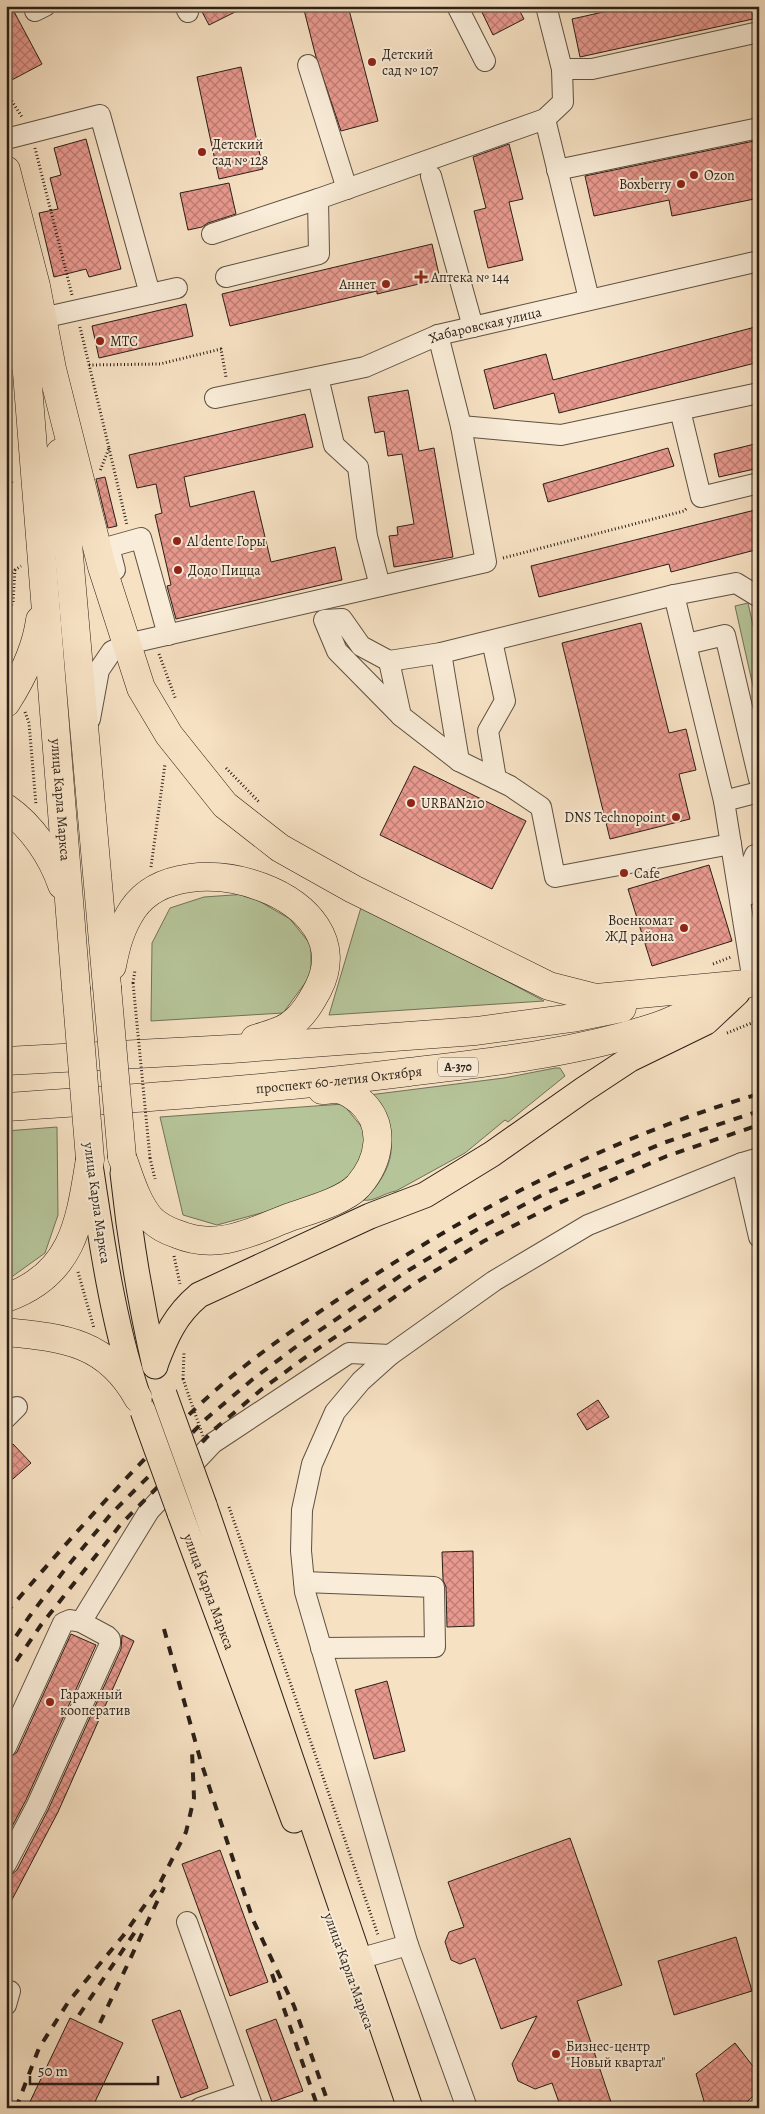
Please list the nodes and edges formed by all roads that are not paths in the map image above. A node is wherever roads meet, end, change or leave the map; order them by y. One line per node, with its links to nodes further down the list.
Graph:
1 (457, 6): 4 (street)
2 (546, 6): 6 (street)
3 (759, 32): 6 (street)
4 (485, 61)
5 (308, 65): 13 (street)
6 (562, 68): 7 (street)
7 (545, 119): 11 (street); 13 (street)
8 (759, 128): 11 (street)
9 (6, 139): 20 (street)
10 (6, 170): 22 (highway)
11 (557, 170): 21 (street)
12 (432, 176): 23 (street)
13 (347, 189): 14 (street)
14 (318, 199): 15 (street); 18 (street)
15 (212, 234)
16 (6, 254): 32 (highway, улица Карла Маркса)
17 (759, 261): 21 (street, Хабаровская улица)
18 (226, 277)
19 (177, 288): 20 (street)
20 (150, 294): 22 (street)
21 (589, 299): 23 (street, Хабаровская улица)
22 (42, 318): 25 (highway)
23 (473, 327): 24 (street, Хабаровская улица)
24 (438, 335): 26 (street, Хабаровская улица); 30 (street)
25 (52, 369): 36 (highway); 43 (highway)
26 (318, 377): 28 (street, Хабаровская улица); 33 (street)
27 (759, 393): 29 (street)
28 (223, 396)
29 (680, 410): 30 (street); 31 (street)
30 (461, 426): 33 (street)
31 (759, 483)
32 (32, 578): 41 (highway); 52 (highway, улица Карла Маркса)
33 (380, 586): 36 (street)
34 (674, 596): 35 (street); 37 (street); 38 (street)
35 (759, 597)
36 (146, 640): 43 (street); 53 (highway)
37 (492, 641): 39 (street); 45 (street)
38 (687, 644): 46 (street); 48 (street)
39 (441, 653): 40 (street); 44 (street)
40 (389, 661): 42 (street); 42 (street)
41 (11, 696)
42 (401, 716): 44 (street)
43 (85, 742): 54 (highway)
44 (460, 761): 45 (street)
45 (496, 779): 50 (street)
46 (759, 780)
47 (759, 792): 48 (street)
48 (724, 801): 50 (street)
49 (6, 808): 52 (highway)
50 (731, 844): 53 (street)
51 (759, 854): 53 (street)
52 (71, 916): 60 (highway, улица Карла Маркса, bridge)
53 (754, 976): 55 (highway); 57 (highway, проспект 60-летия Октября / А-370); 66 (main road)
54 (120, 985): 55 (highway); 59 (highway, bridge)
55 (231, 1049): 56 (highway)
56 (6, 1061)
57 (158, 1097): 58 (highway, проспект 60-летия Октября / А-370); 59 (highway)
58 (6, 1107)
59 (122, 1157): 66 (main road, улица Карла Маркса)
60 (90, 1159): 63 (highway); 67 (main road, улица Карла Маркса)
61 (750, 1160): 62 (street); 65 (street)
62 (759, 1237)
63 (6, 1298)
64 (6, 1332): 67 (highway)
65 (390, 1354): 68 (street); 69 (street)
66 (155, 1365): 67 (main road, улица Карла Маркса)
67 (157, 1396): 75 (main road, улица Карла Маркса, bridge); 78 (main road, улица Карла Маркса, bridge)
68 (304, 1582): 70 (street); 70 (street)
69 (82, 1622): 71 (street); 72 (street)
70 (321, 1648): 74 (street)
71 (6, 1747)
72 (6, 1864)
73 (188, 1922): 76 (street)
74 (408, 1945): 75 (street); 80 (street)
75 (358, 1959): 79 (main road, улица Карла Маркса)
76 (250, 2100): 77 (street)
77 (200, 2108)
78 (396, 2108)
79 (410, 2108)
80 (467, 2108)

